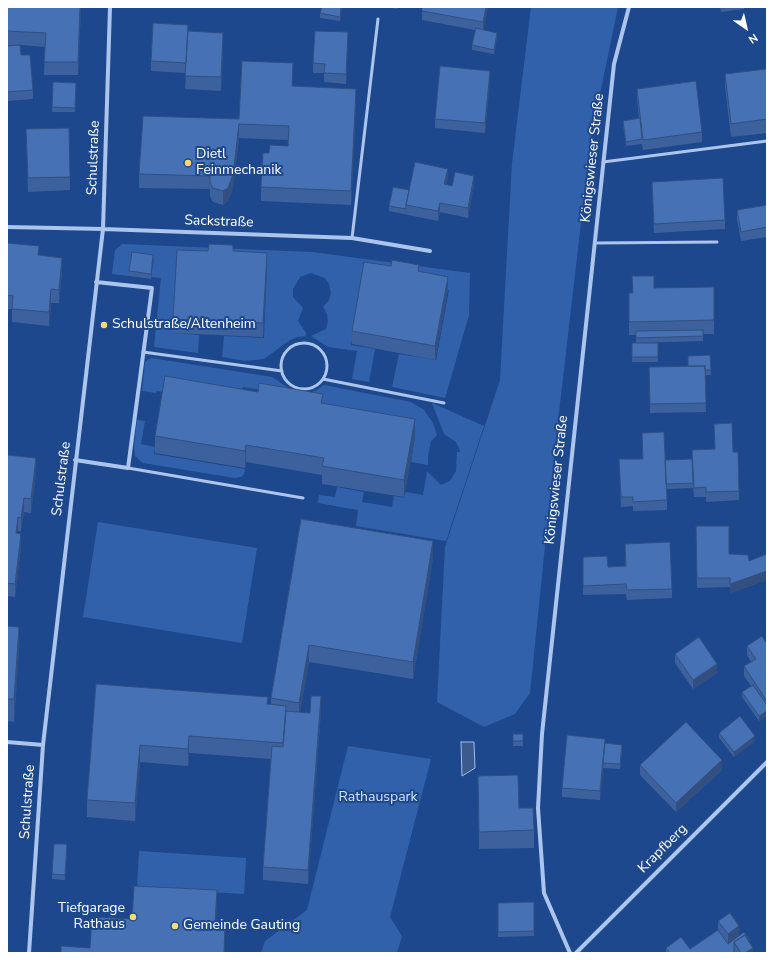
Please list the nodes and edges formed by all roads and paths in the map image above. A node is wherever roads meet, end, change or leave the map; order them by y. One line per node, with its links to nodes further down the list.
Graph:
1 (110, 7): 7 (street, Schulstraße)
2 (629, 7): 5 (street, Königswieser Straße)
3 (378, 19): 8 (lane)
4 (767, 141): 5 (lane)
5 (604, 162): 10 (street, Königswieser Straße)
6 (7, 227): 7 (street, Sackstraße)
7 (103, 229): 8 (street, Sackstraße); 12 (street, Schulstraße)
8 (352, 238): 11 (street, Sackstraße)
9 (717, 242): 10 (lane)
10 (594, 243): 24 (street, Königswieser Straße)
11 (430, 251)
12 (96, 282): 13 (street); 17 (street, Schulstraße)
13 (143, 352): 14 (lane); 18 (street)
14 (282, 371): 15 (lane); 15 (lane)
15 (323, 379): 16 (lane)
16 (444, 403)
17 (75, 460): 18 (street); 21 (street, Schulstraße)
18 (128, 468): 19 (lane)
19 (303, 498)
20 (7, 742): 21 (street)
21 (43, 746): 23 (street, Schulstraße)
22 (767, 762): 25 (street, Krapfberg)
23 (28, 953)
24 (570, 953)
25 (576, 953)

